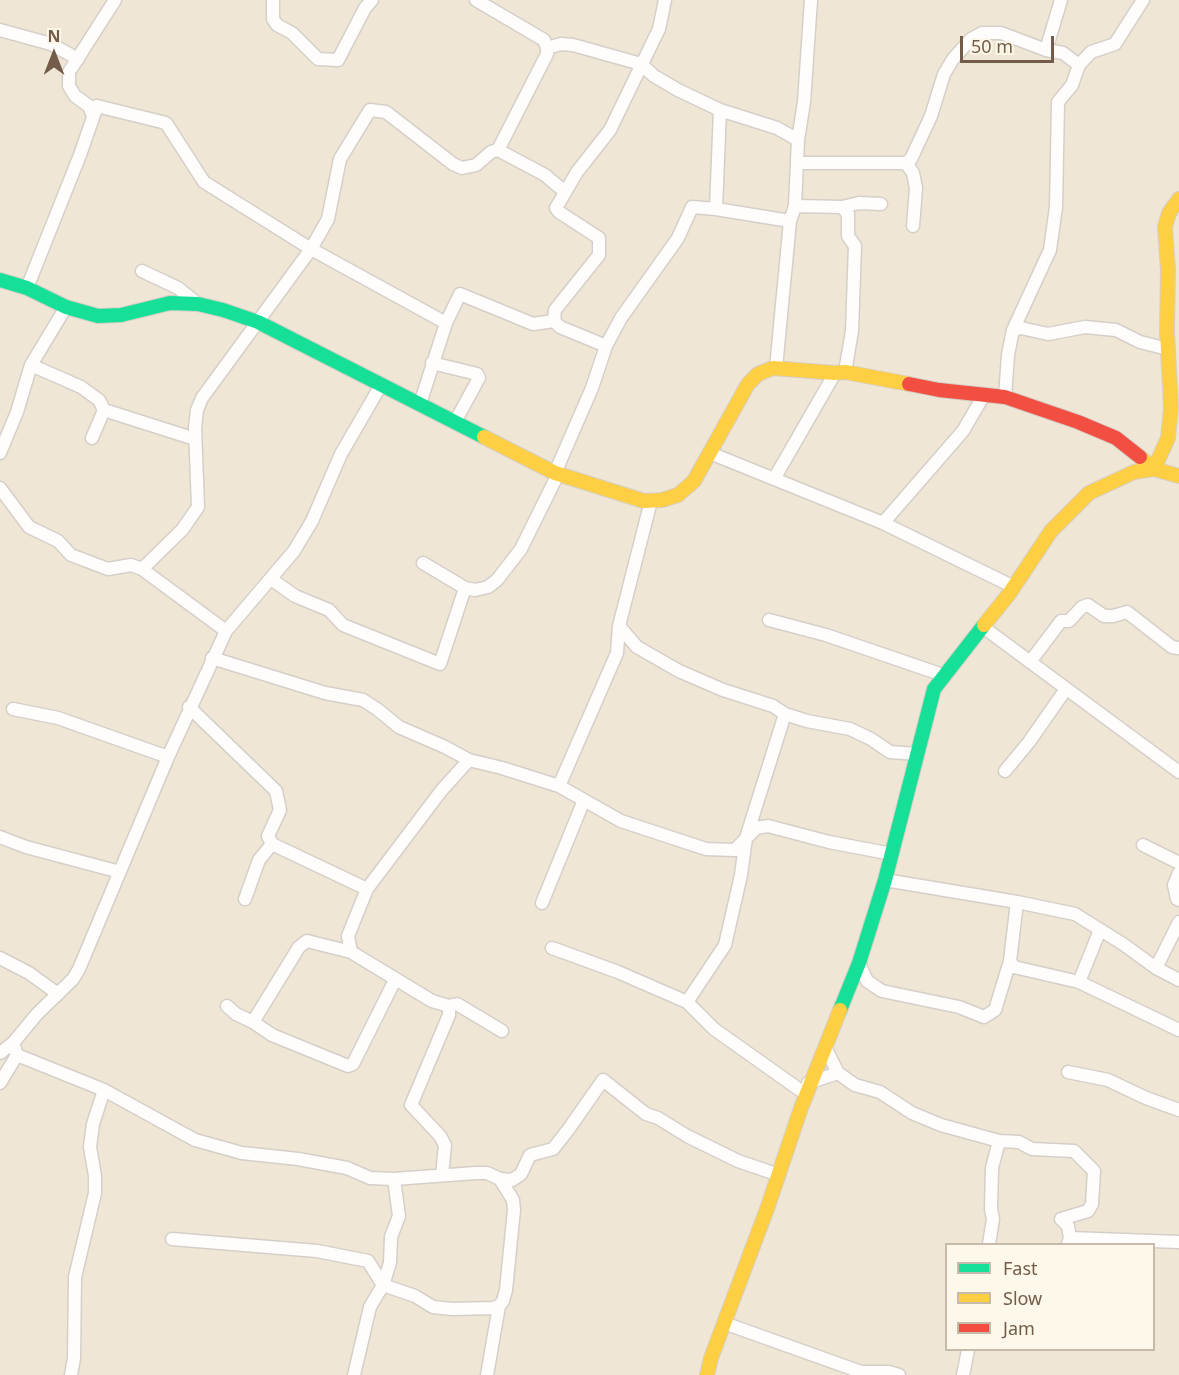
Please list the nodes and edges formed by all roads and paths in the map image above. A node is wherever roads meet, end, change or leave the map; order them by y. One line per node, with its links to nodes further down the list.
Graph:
1 (115, 0): 12 (street)
2 (273, 0): 3 (street)
3 (372, 0)
4 (476, 0): 10 (street)
5 (665, 0): 13 (street)
6 (811, 0): 17 (street)
7 (1061, 0): 11 (street)
8 (1143, 0): 14 (street)
9 (0, 30): 12 (street)
10 (547, 48): 13 (street); 18 (street)
11 (1046, 50): 14 (street); 20 (street)
12 (78, 59): 15 (street)
13 (641, 64): 16 (street); 21 (street)
14 (1079, 65): 38 (street)
15 (97, 106): 29 (street); 32 (street)
16 (720, 110): 17 (street); 26 (street)
17 (798, 140): 19 (street)
18 (498, 150): 21 (street); 29 (street)
19 (797, 163): 20 (street); 24 (street)
20 (906, 163): 28 (street)
21 (565, 192): 35 (street)
22 (1179, 200): 40 (street)
23 (881, 204): 25 (street)
24 (795, 206): 25 (street); 27 (street)
25 (842, 207): 44 (street)
26 (716, 208): 27 (street); 39 (street)
27 (790, 221): 43 (street)
28 (913, 226)
29 (311, 249): 36 (street); 37 (street)
30 (142, 271): 33 (street)
31 (0, 280): 32 (street)
32 (27, 288): 34 (street)
33 (198, 304): 34 (street); 36 (street)
34 (66, 307): 42 (street)
35 (554, 321): 37 (street); 39 (street)
36 (258, 322): 45 (street); 52 (street)
37 (446, 324): 41 (street)
38 (1013, 330): 40 (street); 47 (street)
39 (606, 346): 56 (street)
40 (1168, 349): 55 (street)
41 (432, 363): 48 (street); 50 (street)
42 (31, 365): 49 (street); 53 (street)
43 (776, 368): 44 (street); 54 (street)
44 (840, 372): 46 (street); 58 (street)
45 (381, 385): 48 (street); 64 (street)
46 (984, 395): 47 (street); 61 (street)
47 (1005, 397): 55 (street)
48 (420, 404): 50 (street)
49 (104, 410): 51 (street); 52 (street)
50 (455, 422): 56 (street)
51 (92, 438)
52 (195, 439): 63 (street)
53 (0, 453)
54 (710, 453): 58 (street); 60 (street)
55 (1154, 469): 57 (street); 65 (street)
56 (557, 474): 60 (street); 66 (street)
57 (1179, 476)
58 (774, 479): 61 (street)
59 (0, 488): 63 (street)
60 (651, 501): 68 (street)
61 (883, 523): 65 (street)
62 (423, 563): 66 (street)
63 (142, 569): 70 (street)
64 (271, 579): 66 (street); 70 (street)
65 (1014, 587): 69 (street)
66 (465, 588)
67 (769, 620): 76 (street)
68 (619, 626): 71 (street); 73 (street)
69 (983, 627): 75 (street); 76 (street)
70 (226, 631): 74 (street)
71 (635, 644): 73 (street); 80 (street)
72 (1179, 648): 75 (street)
73 (617, 653): 86 (street)
74 (212, 658): 78 (street); 83 (street)
75 (1030, 662): 77 (street)
76 (943, 675): 81 (street)
77 (1066, 689): 84 (street); 85 (street)
78 (189, 707): 82 (street); 90 (street)
79 (13, 709): 82 (street)
80 (785, 714): 81 (street); 89 (street)
81 (917, 754): 92 (street)
82 (168, 757): 94 (street)
83 (469, 760): 86 (street); 97 (street)
84 (1005, 771)
85 (1179, 772)
86 (558, 786): 87 (street)
87 (584, 800): 89 (street); 101 (street)
88 (0, 837): 94 (street)
89 (746, 838): 92 (street); 114 (street)
90 (272, 844): 97 (street); 98 (street)
91 (1143, 845): 93 (street)
92 (892, 854): 96 (street)
93 (1179, 863)
94 (120, 872): 113 (street)
95 (1179, 873): 99 (street)
96 (885, 880): 100 (street); 108 (street)
97 (367, 889): 105 (street)
98 (245, 899)
99 (1179, 900)
100 (1017, 902): 103 (street); 107 (street)
101 (542, 903)
102 (1179, 922): 109 (street)
103 (1100, 930): 109 (street); 112 (street)
104 (552, 948): 114 (street)
105 (351, 952): 110 (street); 117 (street)
106 (0, 958): 113 (street)
107 (1010, 961): 108 (street); 112 (street)
108 (859, 963): 121 (street)
109 (1156, 968): 111 (street)
110 (395, 980): 116 (street); 117 (street)
111 (1179, 980)
112 (1079, 982): 118 (street)
113 (58, 994): 120 (street)
114 (687, 1002): 126 (street)
115 (227, 1006): 117 (street)
116 (448, 1006): 119 (street); 130 (street)
117 (253, 1022)
118 (1179, 1030)
119 (502, 1032)
120 (15, 1049): 122 (street); 125 (street); 127 (street)
121 (826, 1049): 124 (street); 126 (street)
122 (0, 1053)
123 (1068, 1072): 128 (street)
124 (838, 1073): 126 (street); 129 (street)
125 (0, 1083)
126 (809, 1089): 131 (street)
127 (104, 1090): 132 (street); 143 (street)
128 (1179, 1110)
129 (999, 1141): 135 (street); 137 (street)
130 (442, 1175): 132 (street); 133 (street)
131 (779, 1175): 133 (street); 140 (street)
132 (394, 1179): 138 (street)
133 (500, 1179): 139 (street)
134 (172, 1239): 138 (street)
135 (1069, 1241): 136 (street)
136 (1179, 1242)
137 (989, 1243)
138 (383, 1284): 139 (street); 144 (street)
139 (499, 1306): 145 (street)
140 (724, 1323): 142 (street); 146 (street)
141 (968, 1351): 148 (street)
142 (861, 1374): 147 (street)
143 (71, 1375)
144 (354, 1375)
145 (487, 1375)
146 (707, 1375)
147 (899, 1375)
148 (963, 1375)

